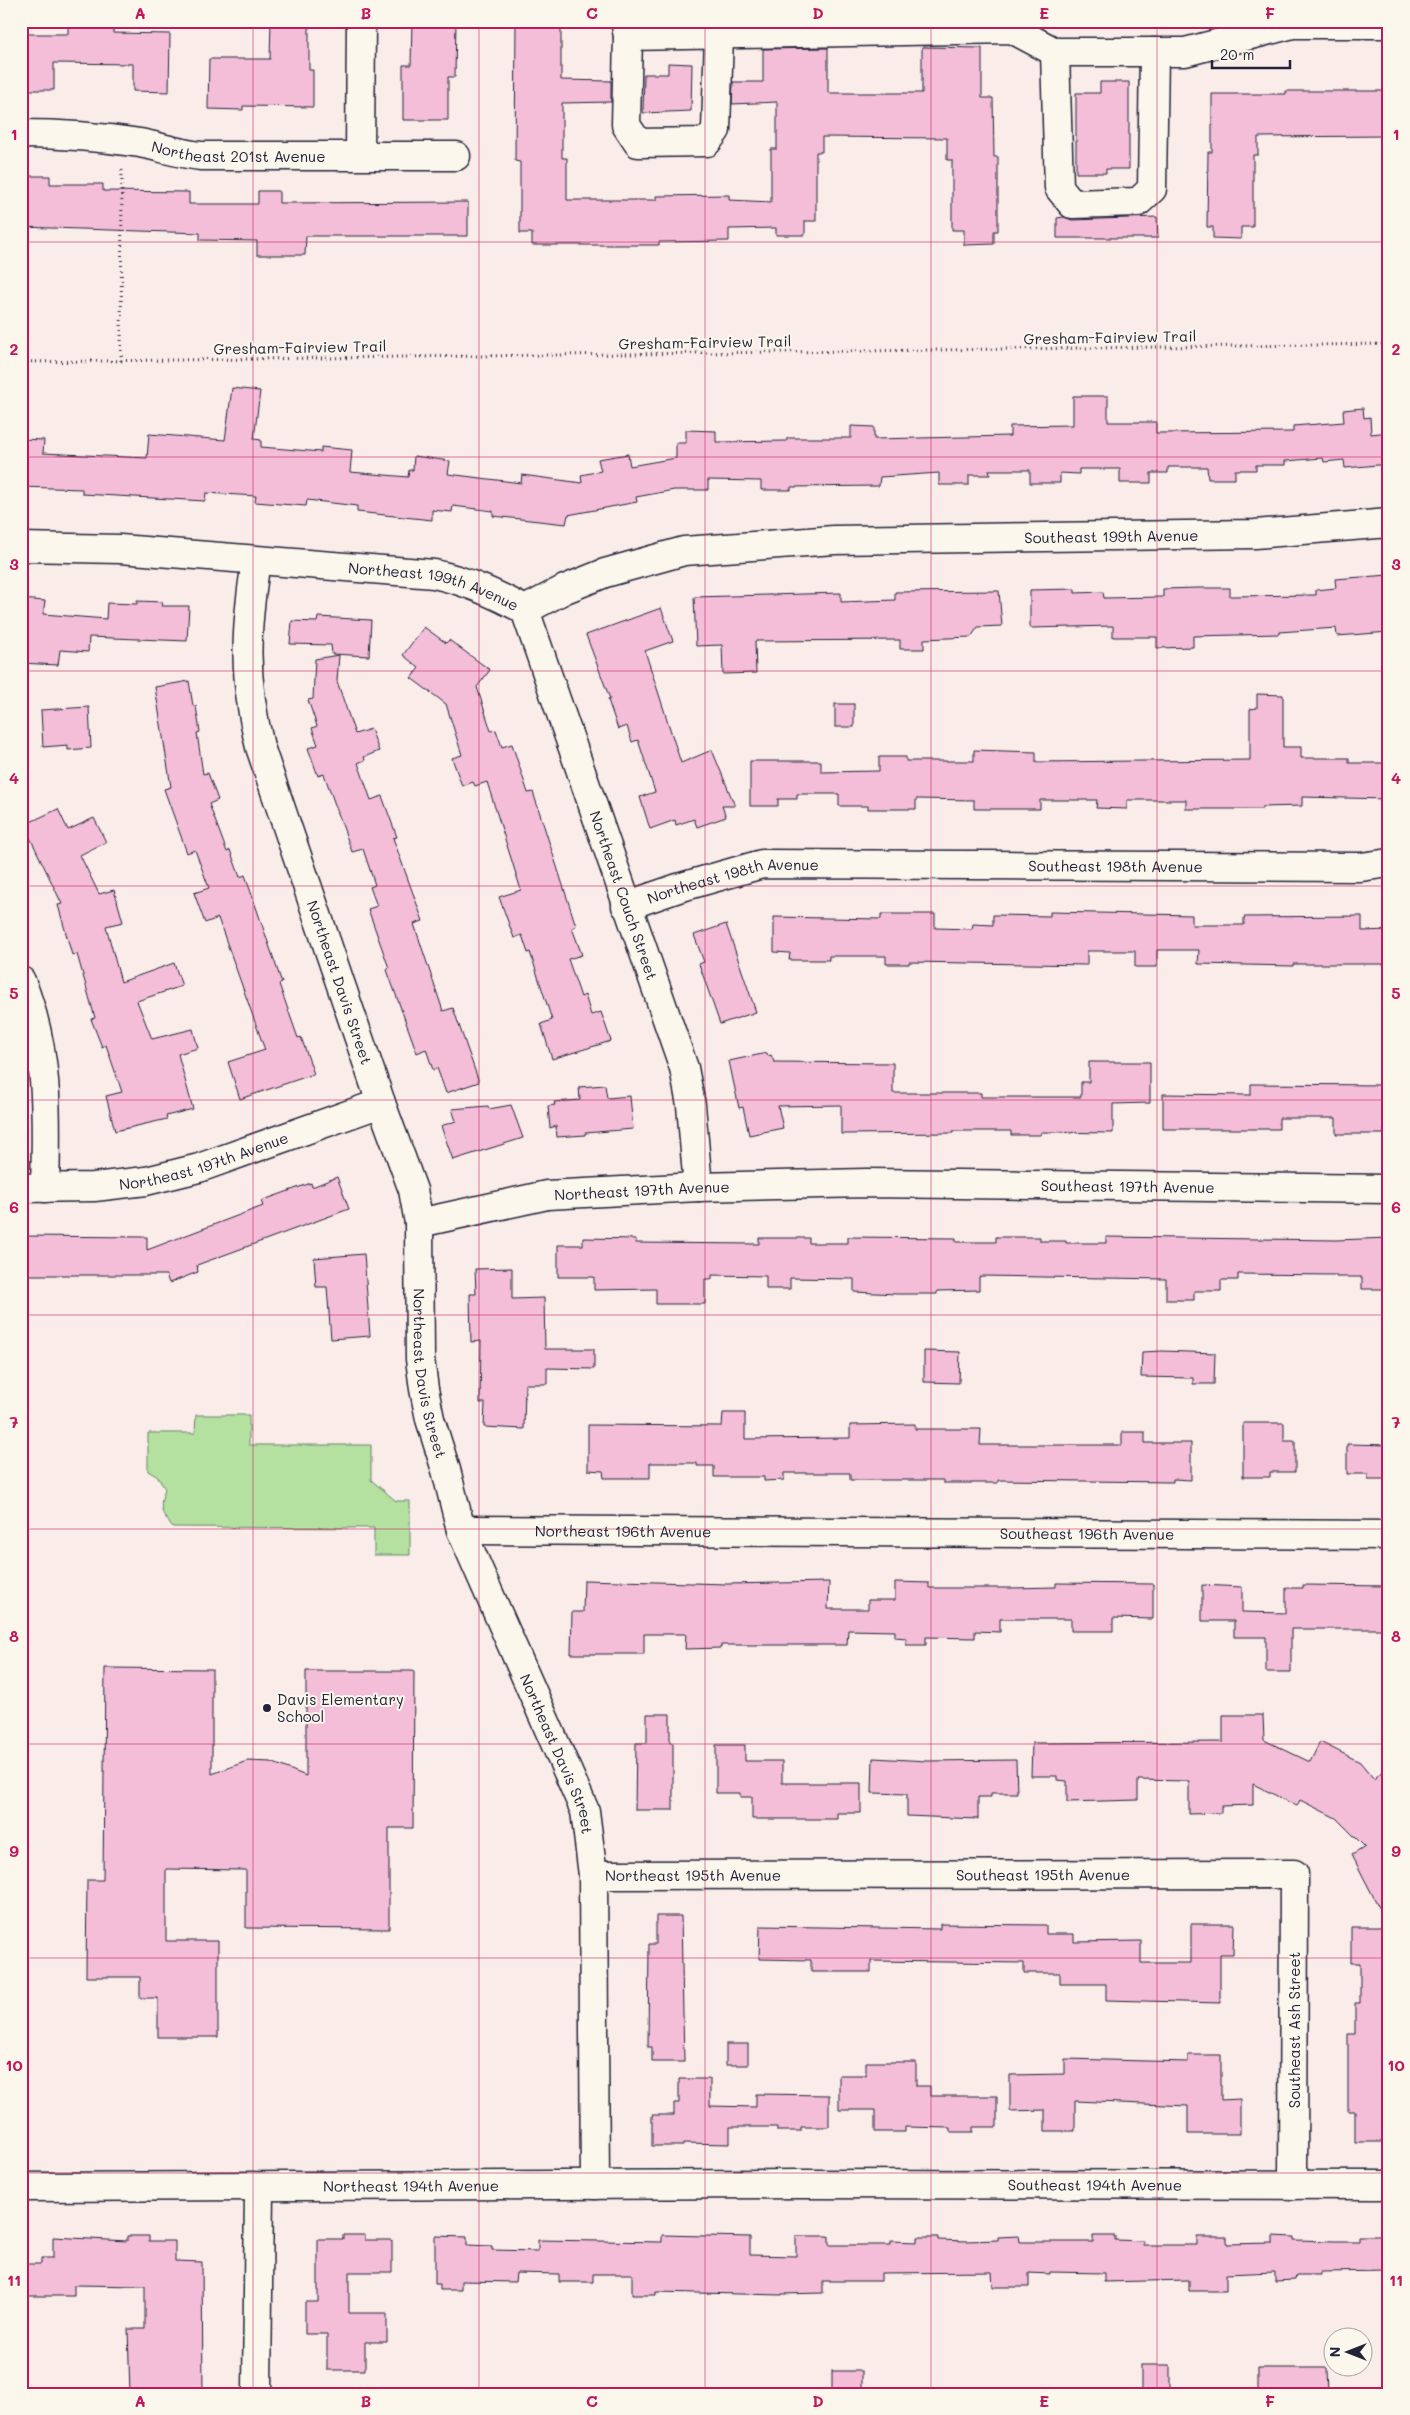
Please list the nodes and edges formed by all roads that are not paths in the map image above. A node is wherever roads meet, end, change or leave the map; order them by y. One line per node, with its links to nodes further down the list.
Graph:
1 (361, 21): 8 (street)
2 (1389, 24): 6 (street)
3 (627, 29): 4 (street); 4 (street)
4 (719, 34): 5 (street)
5 (1055, 52): 6 (street); 6 (street)
6 (1154, 52)
7 (21, 134): 8 (street, Northeast 201st Avenue)
8 (360, 155): 9 (street, Northeast 201st Avenue)
9 (456, 156)
10 (1389, 523): 11 (street, Southeast 199th Avenue)
11 (834, 540): 14 (street, Northeast 199th Avenue)
12 (21, 547): 13 (street, Northeast 199th Avenue)
13 (256, 561): 14 (street, Northeast 199th Avenue); 19 (street, Northeast Davis Street)
14 (524, 610): 17 (street, Northeast Couch Street)
15 (843, 863): 16 (street, Southeast 198th Avenue); 17 (street, Northeast 198th Avenue)
16 (1389, 863)
17 (626, 906): 21 (street, Northeast Couch Street)
18 (21, 981): 22 (street)
19 (381, 1103): 22 (street, Northeast 197th Avenue); 24 (street, Northeast Davis Street)
20 (866, 1183): 21 (street, Northeast 197th Avenue); 23 (street, Southeast 197th Avenue)
21 (698, 1187): 24 (street, Northeast 197th Avenue)
22 (33, 1188)
23 (1389, 1189)
24 (420, 1223): 25 (street, Northeast Davis Street)
25 (461, 1530): 26 (street, Northeast 196th Avenue); 29 (street, Northeast Davis Street)
26 (786, 1533): 27 (street, Southeast 196th Avenue)
27 (1389, 1535)
28 (1294, 1874): 30 (street, Southeast 195th Avenue); 33 (street, Southeast Ash Street)
29 (593, 1875): 30 (street, Northeast 195th Avenue); 32 (street, Northeast Davis Street)
30 (792, 1876)
31 (800, 2184): 32 (street, Northeast 194th Avenue); 33 (street, Southeast 194th Avenue)
32 (595, 2185): 36 (street, Northeast 194th Avenue)
33 (1293, 2186): 34 (street, Southeast 194th Avenue)
34 (1389, 2186)
35 (21, 2187): 36 (street, Northeast 194th Avenue)
36 (259, 2187): 37 (street)
37 (257, 2394)

